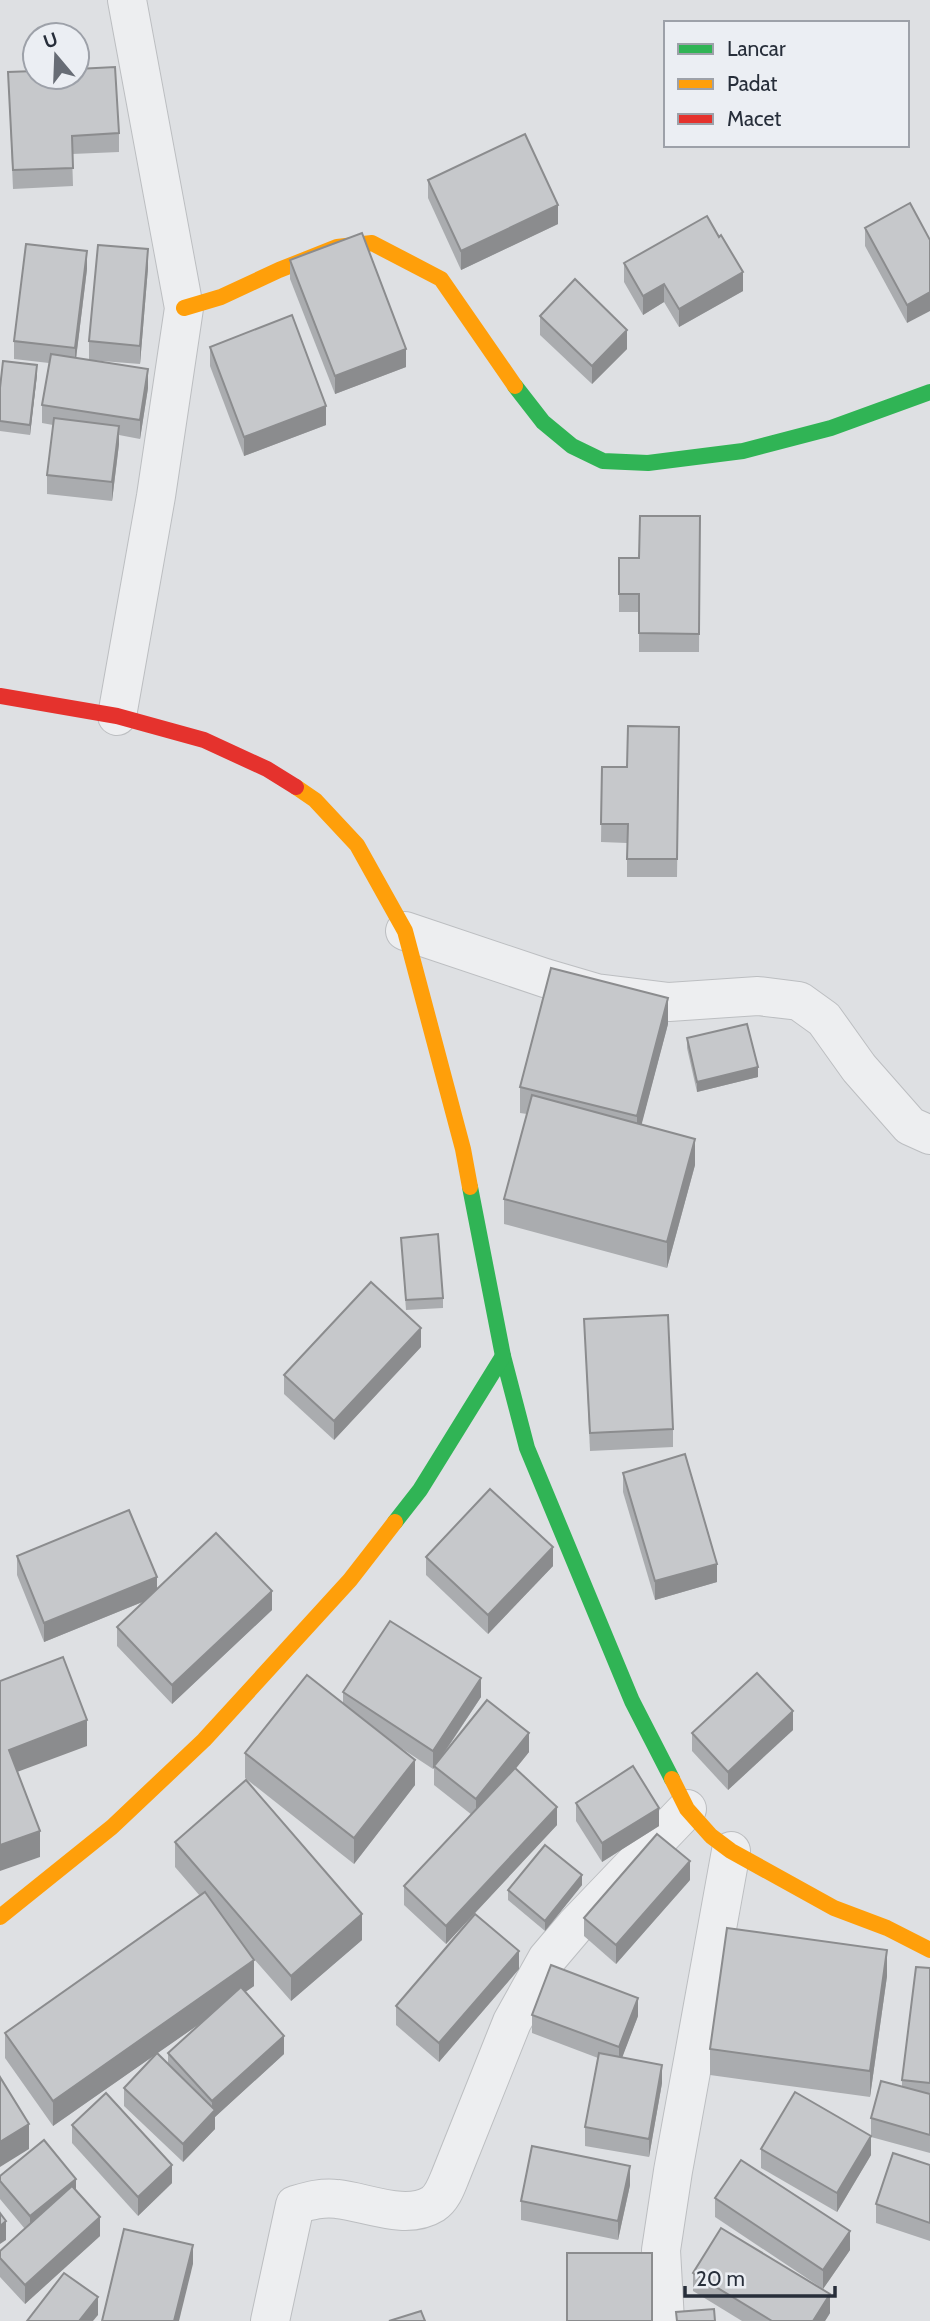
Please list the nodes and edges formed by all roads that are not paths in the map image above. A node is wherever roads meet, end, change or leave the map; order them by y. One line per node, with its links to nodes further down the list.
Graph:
1 (127, 0): 2 (street)
2 (184, 308): 3 (street); 5 (street)
3 (930, 392)
4 (0, 696): 5 (street)
5 (117, 716): 6 (street)
6 (405, 931): 7 (street); 8 (street)
7 (930, 1135)
8 (503, 1356): 9 (street); 11 (street)
9 (687, 1809): 10 (street); 13 (street)
10 (731, 1852): 12 (street); 14 (street)
11 (0, 1917)
12 (930, 1950)
13 (270, 2321)
14 (665, 2321)

